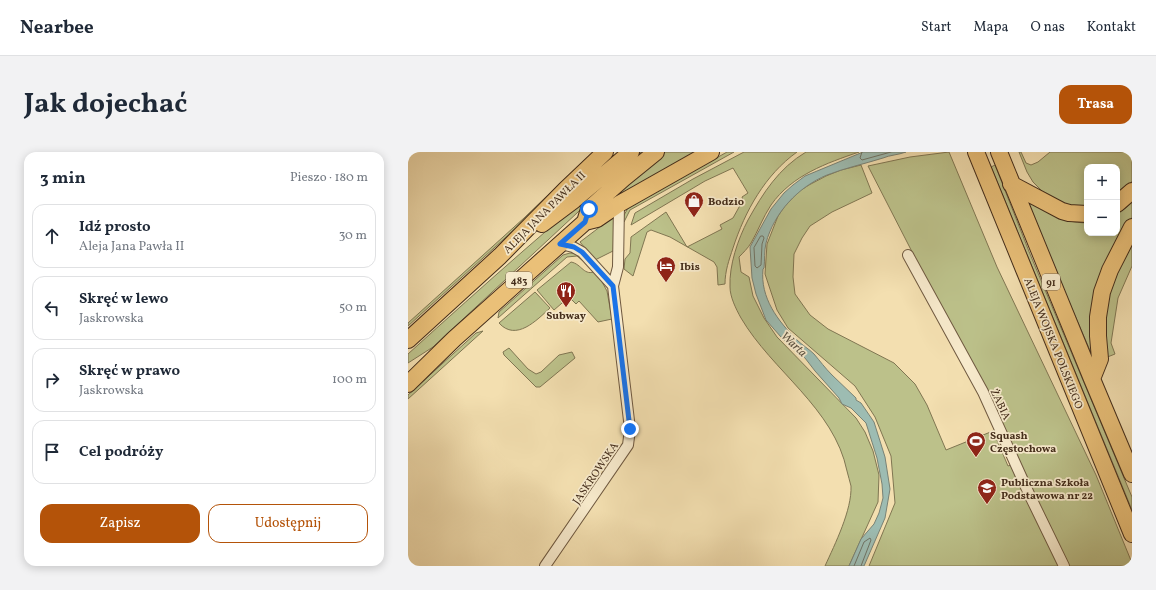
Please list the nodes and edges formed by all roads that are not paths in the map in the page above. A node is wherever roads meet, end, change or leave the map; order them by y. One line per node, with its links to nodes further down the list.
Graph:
1 (605, 152): 16 (main road, ALEJA JANA PAWŁA II / 483)
2 (631, 152): 16 (main road, ALEJA JANA PAWŁA II / 483)
3 (656, 152): 12 (main road)
4 (711, 152): 10 (main road, 483)
5 (976, 152): 22 (main road, ALEJA WOJSKA POLSKIEGO / 91)
6 (1001, 157): 7 (main road, ALEJA WOJSKA POLSKIEGO / 91)
7 (1011, 184): 11 (main road); 19 (main road, ALEJA WOJSKA POLSKIEGO / 91)
8 (1132, 191): 9 (main road)
9 (1120, 201)
10 (619, 204): 12 (main road, 483); 17 (street, JASKROWSKA)
11 (1084, 214)
12 (585, 222): 14 (main road, 483)
13 (1132, 227): 19 (main road)
14 (560, 244): 17 (street); 20 (main road, 483)
15 (908, 255): 24 (street, ŻABIA)
16 (500, 256): 18 (main road, ALEJA JANA PAWŁA II / 483)
17 (613, 286): 23 (street, JASKROWSKA)
18 (408, 340)
19 (1092, 379): 21 (main road, ALEJA WOJSKA POLSKIEGO / 91)
20 (408, 384)
21 (1132, 474)
22 (1132, 534)
23 (545, 566)
24 (1064, 566)

